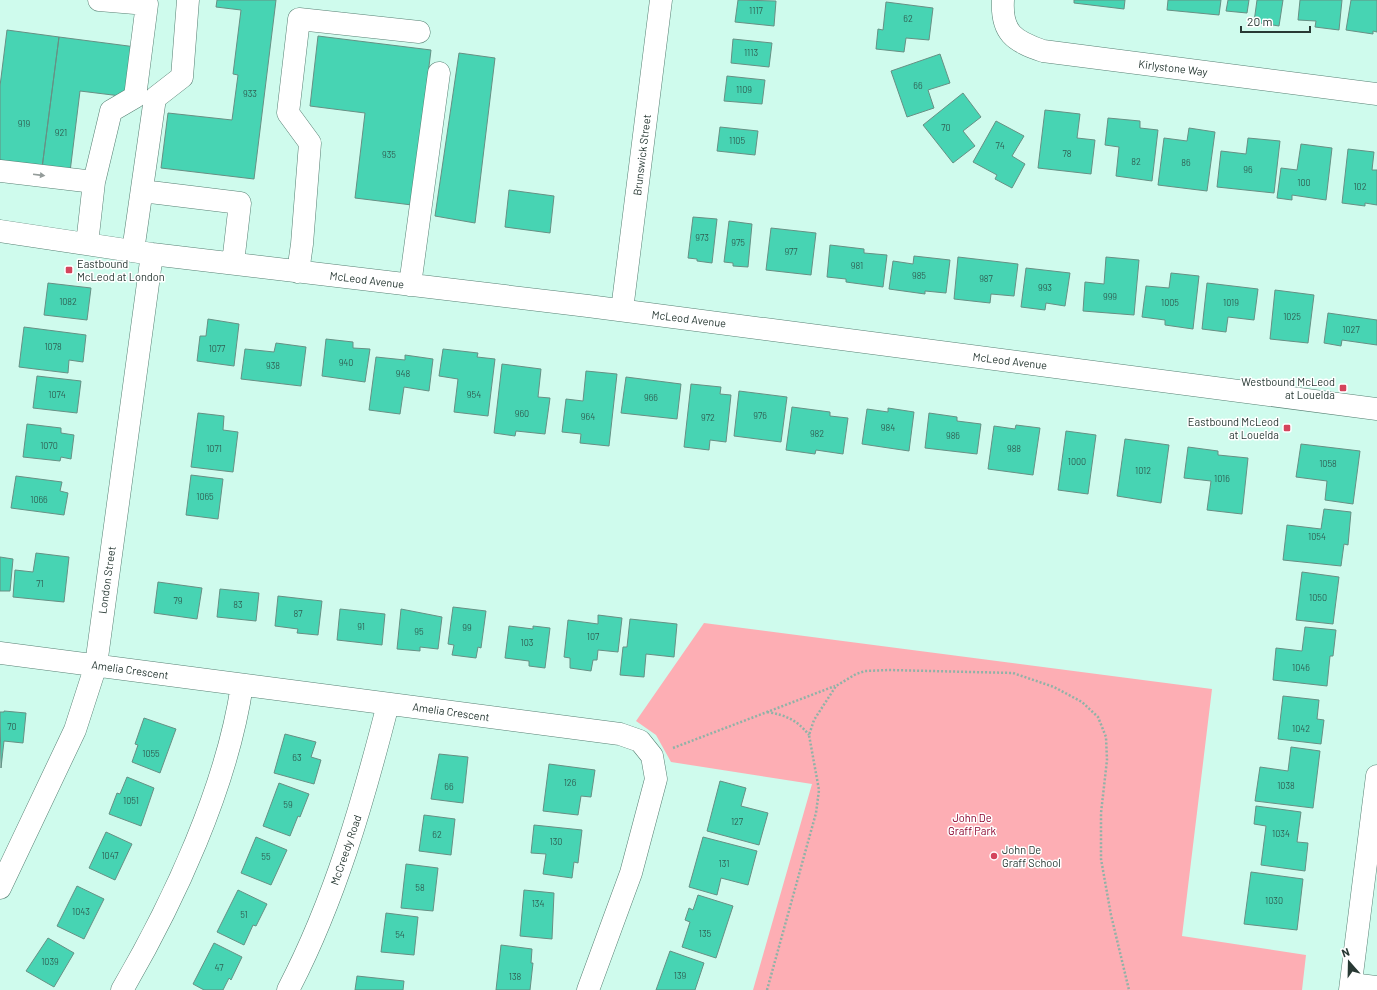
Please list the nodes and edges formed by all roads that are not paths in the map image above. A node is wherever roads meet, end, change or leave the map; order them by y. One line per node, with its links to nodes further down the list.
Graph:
1 (99, 0): 9 (street)
2 (188, 0): 10 (street, London Street)
3 (661, 0): 17 (street, Brunswick Street)
4 (1003, 0): 7 (street, Kirlystone Way)
5 (419, 32): 15 (street)
6 (439, 73): 16 (street)
7 (1377, 94)
8 (0, 171): 9 (street, one-way to 9)
9 (94, 182): 12 (street)
10 (142, 191): 13 (street, London Street); 14 (street)
11 (0, 231): 12 (street, McLeod Avenue)
12 (87, 244): 13 (street, McLeod Avenue)
13 (142, 252): 14 (street, McLeod Avenue); 20 (street, London Street)
14 (233, 263): 15 (street, McLeod Avenue)
15 (298, 272): 16 (street, McLeod Avenue)
16 (410, 285): 17 (street, McLeod Avenue)
17 (622, 310): 18 (street, McLeod Avenue)
18 (1377, 409)
19 (0, 654): 20 (street, Amelia Crescent)
20 (96, 665): 21 (street, Amelia Crescent); 24 (street, London Street)
21 (242, 685): 22 (street, Amelia Crescent); 27 (street)
22 (388, 704): 28 (street, McCreedy Road); 29 (street, Amelia Crescent)
23 (1377, 776): 25 (street)
24 (0, 888)
25 (1350, 987): 26 (street)
26 (1377, 987)
27 (122, 990)
28 (288, 990)
29 (588, 990)

